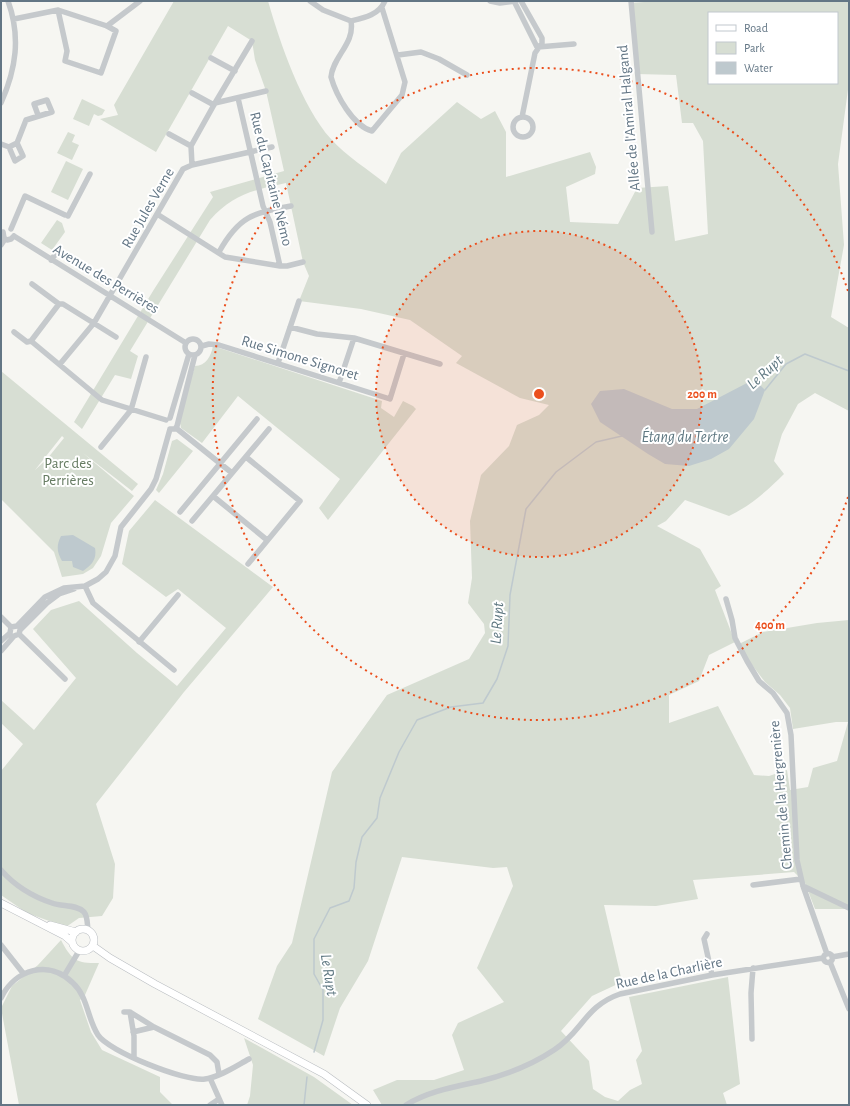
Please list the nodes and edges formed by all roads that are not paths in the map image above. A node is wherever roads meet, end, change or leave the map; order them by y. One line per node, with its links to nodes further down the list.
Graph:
1 (8, 1): 11 (street)
2 (140, 1): 13 (street)
3 (385, 1): 9 (street)
4 (490, 1): 5 (street)
5 (515, 1): 16 (street)
6 (521, 1): 16 (street)
7 (631, 1): 42 (street, Allée de l'Amiral Halgand)
8 (314, 2): 12 (street)
9 (382, 8): 12 (street); 17 (street)
10 (58, 10): 11 (street); 13 (street); 13 (street)
11 (14, 19): 24 (street)
12 (351, 22): 17 (street)
13 (107, 26)
14 (252, 41): 19 (street)
15 (574, 44): 16 (street)
16 (537, 47): 27 (street)
17 (398, 55): 20 (street)
18 (211, 58): 19 (street)
19 (235, 71): 25 (street)
20 (467, 75)
21 (266, 91): 23 (street)
22 (192, 92): 25 (street)
23 (238, 98): 25 (street); 34 (street, Rue du Capitaine Némo)
24 (1, 103)
25 (214, 104): 31 (street)
26 (38, 115): 29 (street)
27 (522, 117)
28 (170, 134): 31 (street)
29 (17, 143): 32 (street); 32 (street)
30 (1, 144): 32 (street)
31 (191, 146): 35 (street)
32 (9, 147)
33 (272, 147): 34 (street, Rue Jules Verne)
34 (251, 152): 35 (street, Rue Jules Verne); 38 (street, Rue du Capitaine Némo)
35 (192, 165): 39 (street, Rue Jules Verne)
36 (90, 174): 40 (street)
37 (291, 206): 38 (street)
38 (265, 211): 47 (street); 50 (street, Rue du Capitaine Némo)
39 (158, 214): 47 (street); 52 (street, Rue Jules Verne)
40 (11, 229): 41 (street); 43 (street)
41 (2, 231): 44 (street)
42 (652, 232)
43 (14, 236): 44 (street); 48 (street, Avenue des Perrières)
44 (5, 239): 45 (street)
45 (1, 244)
46 (58, 251): 48 (street)
47 (219, 252): 50 (street)
48 (52, 260): 52 (street, Avenue des Perrières)
49 (303, 262): 50 (street)
50 (280, 266)
51 (32, 284): 54 (street)
52 (110, 296): 55 (street, Rue Jules Verne); 61 (street, Avenue des Perrières)
53 (299, 301): 56 (street)
54 (59, 304): 55 (street); 60 (street)
55 (94, 323): 58 (street); 68 (street, Rue Jules Verne)
56 (290, 327): 59 (street); 67 (street)
57 (14, 332): 60 (street)
58 (116, 337)
59 (354, 338): 64 (street); 70 (street)
60 (31, 341): 68 (street)
61 (186, 342): 62 (street); 63 (street)
62 (202, 346): 65 (street); 67 (street, Rue Simone Signoret)
63 (189, 354): 65 (street); 72 (street)
64 (404, 354): 69 (street); 70 (street, Rue Simone Signoret)
65 (195, 355): 74 (street)
66 (146, 357): 71 (street)
67 (278, 363): 70 (street, Rue Simone Signoret)
68 (60, 364): 71 (street)
69 (440, 364)
70 (339, 383)
71 (131, 410): 72 (street); 77 (street)
72 (168, 419): 74 (street); 76 (street)
73 (257, 419): 79 (street)
74 (177, 424): 76 (street); 79 (street)
75 (270, 429): 78 (street)
76 (170, 430): 86 (street)
77 (101, 447)
78 (246, 457): 80 (street); 84 (street)
79 (220, 464): 80 (street); 82 (street)
80 (232, 473): 81 (street)
81 (213, 496): 83 (street); 84 (street)
82 (180, 512)
83 (192, 521)
84 (267, 540): 85 (street)
85 (248, 564)
86 (85, 586): 90 (street); 92 (street)
87 (178, 595): 92 (street)
88 (726, 599): 97 (street, Chemin de la Hergrenière)
89 (1, 617): 90 (street)
90 (15, 631): 91 (street); 93 (street); 95 (street)
91 (1, 641)
92 (139, 642): 94 (street)
93 (1, 651)
94 (174, 670)
95 (65, 679)
96 (1, 870): 103 (street)
97 (802, 879): 98 (street); 99 (street, Chemin de la Hergrenière)
98 (754, 885)
99 (803, 886): 101 (street); 111 (street, Chemin de la Hergrenière)
100 (1, 903): 102 (main road)
101 (849, 908)
102 (26, 916): 104 (main road); 106 (main road)
103 (88, 930): 104 (main road); 108 (main road)
104 (76, 932): 106 (main road)
105 (707, 934): 114 (street)
106 (72, 942): 109 (main road)
107 (1, 945): 113 (street)
108 (93, 946): 109 (main road); 129 (main road)
109 (79, 950): 115 (street)
110 (849, 954): 111 (street, Rue de la Charlière)
111 (828, 957): 112 (street, Rue de la Charlière); 118 (street, Chemin de la Hergrenière)
112 (753, 968): 114 (street, Rue de la Charlière); 121 (street)
113 (23, 973): 115 (street); 116 (street)
114 (712, 974): 130 (street, Rue de la Charlière)
115 (64, 976): 122 (street)
116 (3, 989): 117 (street)
117 (1, 998)
118 (849, 1009)
119 (154, 1027): 120 (street); 120 (street); 124 (street)
120 (133, 1032): 122 (street)
121 (752, 1039)
122 (134, 1058): 125 (street)
123 (249, 1060): 124 (street)
124 (219, 1074): 125 (street)
125 (210, 1078): 126 (street)
126 (219, 1099): 127 (street); 128 (street)
127 (210, 1105)
128 (222, 1105)
129 (367, 1105)
130 (406, 1105)

